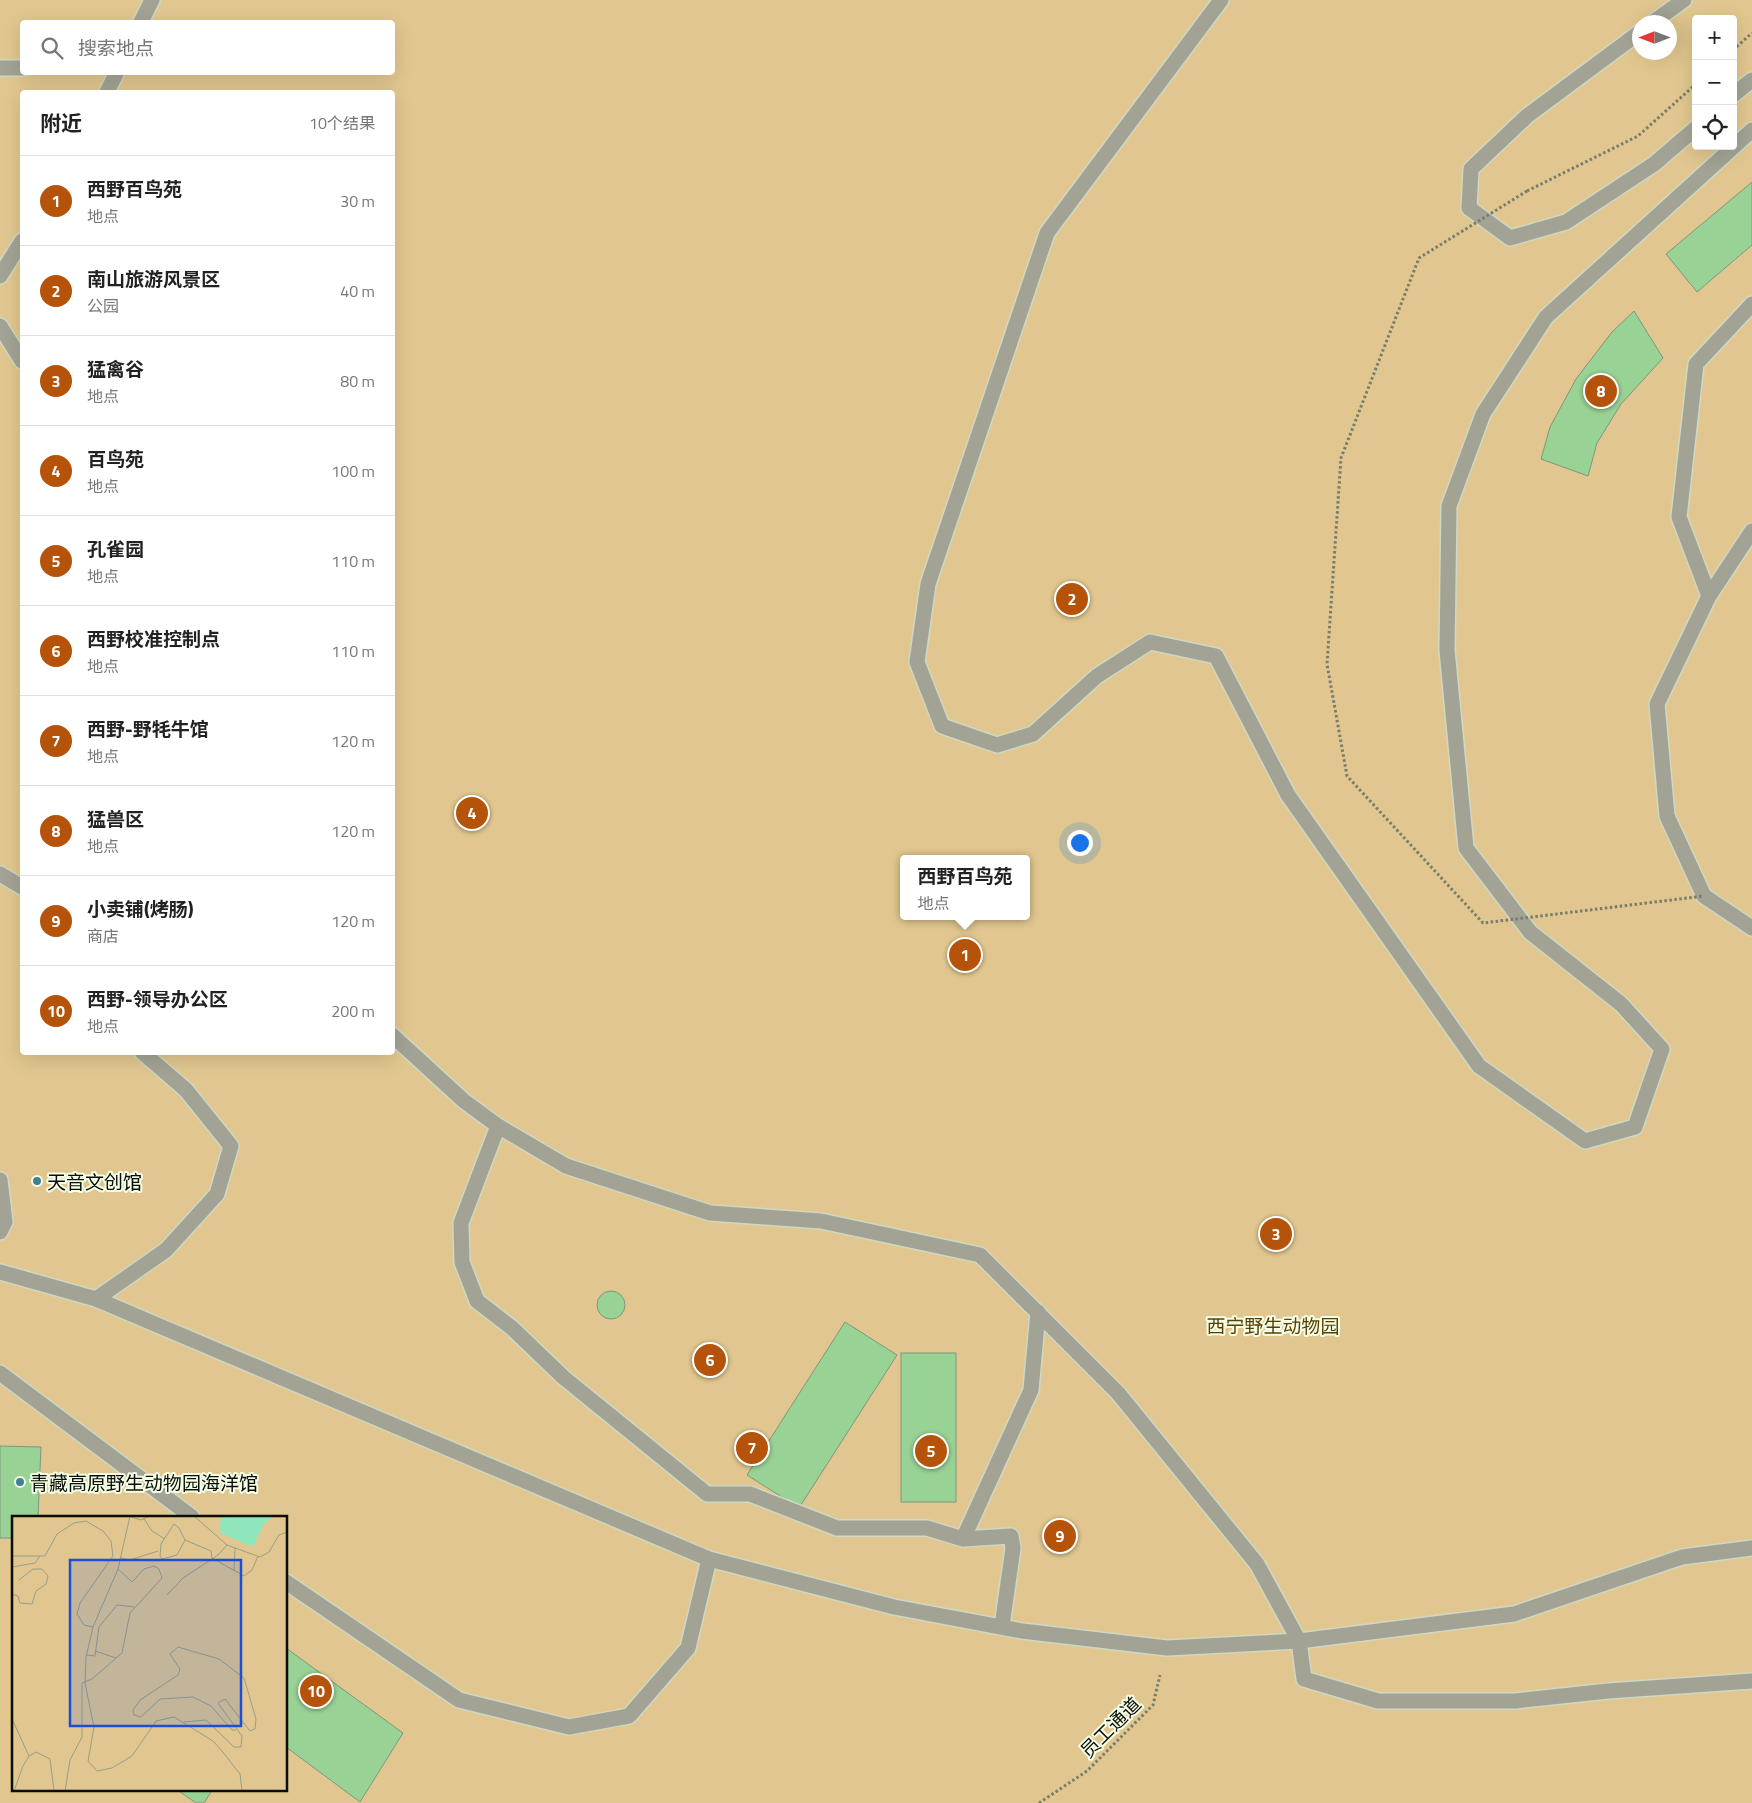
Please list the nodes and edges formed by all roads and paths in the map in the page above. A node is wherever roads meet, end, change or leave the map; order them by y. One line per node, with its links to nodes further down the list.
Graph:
1 (152, 0): 5 (lane)
2 (1222, 0): 16 (lane)
3 (1684, 0): 4 (lane)
4 (1663, 15)
5 (142, 20)
6 (1752, 33): 8 (path)
7 (1632, 38): 17 (lane)
8 (1737, 46)
9 (0, 68): 10 (lane)
10 (20, 68)
11 (116, 75): 14 (lane)
12 (1752, 80): 15 (lane)
13 (1692, 88): 27 (path, bridge)
14 (108, 90)
15 (1737, 93)
16 (1752, 130)
17 (1692, 131)
18 (20, 244): 19 (lane)
19 (0, 276)
20 (1752, 304): 24 (lane)
21 (0, 326): 22 (lane)
22 (20, 358)
23 (1752, 531): 24 (lane)
24 (1709, 596): 27 (lane)
25 (0, 874): 26 (lane)
26 (20, 886)
27 (1704, 896): 28 (lane)
28 (1752, 928)
29 (395, 1038): 31 (lane)
30 (145, 1055): 35 (lane)
31 (498, 1126): 36 (lane); 39 (lane)
32 (0, 1180): 33 (lane)
33 (0, 1232)
34 (0, 1272): 35 (lane)
35 (96, 1299): 41 (lane)
36 (1038, 1312): 39 (lane); 44 (lane)
37 (0, 1372): 38 (lane)
38 (191, 1516)
39 (963, 1539): 43 (lane)
40 (1752, 1548): 44 (lane)
41 (709, 1559): 42 (lane); 43 (lane)
42 (288, 1583)
43 (1002, 1626): 45 (lane)
44 (1298, 1641): 45 (lane); 46 (lane)
45 (1167, 1648): 47 (path, 员工通道)
46 (1752, 1681)
47 (1039, 1803)

